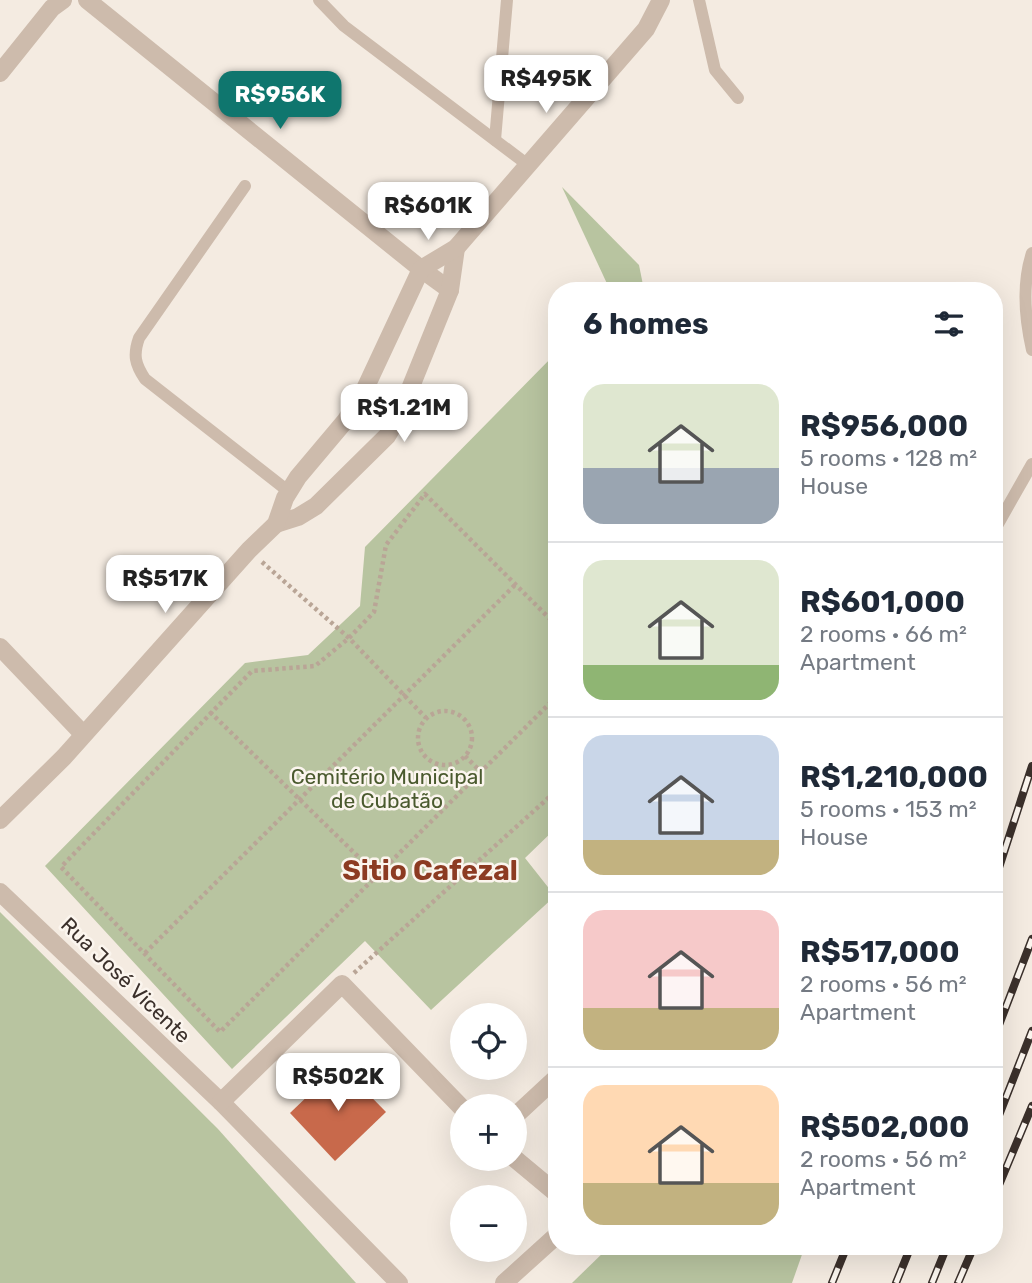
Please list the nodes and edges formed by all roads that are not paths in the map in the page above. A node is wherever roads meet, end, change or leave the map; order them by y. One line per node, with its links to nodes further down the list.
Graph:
1 (63, 0): 7 (street)
2 (87, 0): 14 (street)
3 (319, 0): 9 (lane)
4 (507, 0): 9 (lane)
5 (662, 0): 10 (street)
6 (699, 0): 8 (lane)
7 (0, 73)
8 (738, 98)
9 (495, 140): 10 (lane)
10 (528, 165): 12 (street)
11 (244, 186): 18 (lane)
12 (456, 248): 14 (street); 15 (street)
13 (1032, 253): 16 (lane)
14 (421, 269): 15 (street); 18 (street)
15 (450, 290): 20 (street)
16 (1032, 350)
17 (1032, 464): 19 (lane)
18 (288, 491): 20 (street)
19 (1003, 515)
20 (276, 524): 22 (street)
21 (0, 648): 22 (street)
22 (83, 734): 23 (street)
23 (0, 820)
24 (0, 892): 27 (street, Rua José Vicente)
25 (548, 1085): 28 (street)
26 (450, 1096): 27 (street)
27 (221, 1102): 32 (street, Rua José Vicente)
28 (527, 1105)
29 (527, 1168): 30 (street)
30 (548, 1186)
31 (548, 1243): 33 (street)
32 (399, 1283)
33 (504, 1283)

